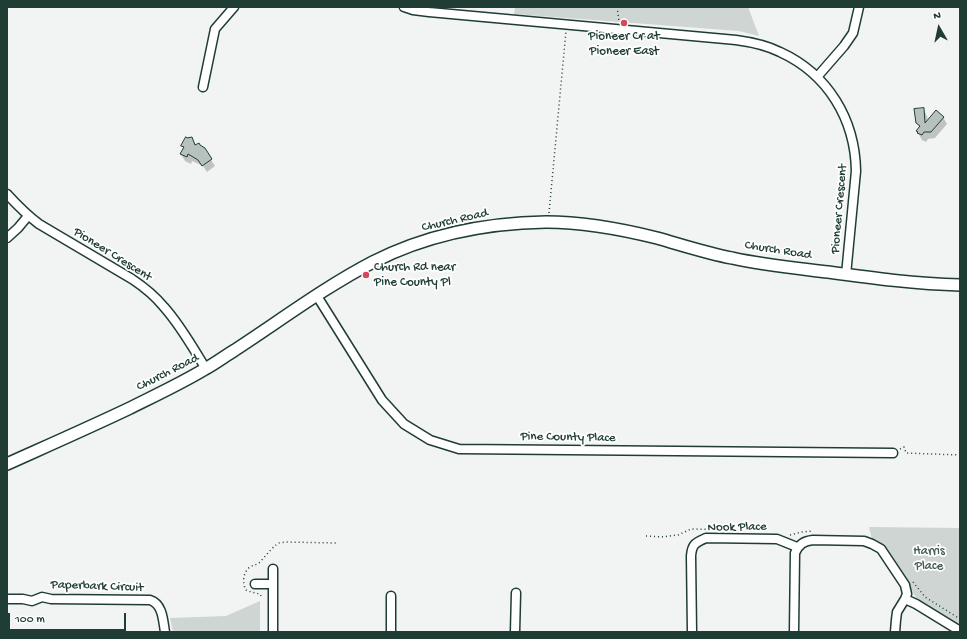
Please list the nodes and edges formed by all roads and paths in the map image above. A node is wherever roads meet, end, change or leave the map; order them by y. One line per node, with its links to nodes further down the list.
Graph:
1 (234, 7): 8 (street)
2 (404, 7): 5 (street, Pioneer Crescent)
3 (617, 7): 6 (path)
4 (859, 7): 7 (street)
5 (566, 24): 6 (street, Pioneer Crescent); 10 (path)
6 (620, 30): 7 (street, Pioneer Crescent)
7 (817, 77): 13 (street, Pioneer Crescent)
8 (203, 87)
9 (7, 194): 11 (street, Pioneer Crescent)
10 (549, 213)
11 (28, 216): 12 (street); 16 (street, Pioneer Crescent)
12 (7, 238)
13 (846, 275): 14 (main road, Church Road); 15 (main road, Church Road)
14 (960, 285)
15 (317, 296): 16 (main road, Church Road); 17 (street, Pine County Place)
16 (206, 369): 19 (main road, Church Road)
17 (893, 453): 18 (path)
18 (960, 455)
19 (7, 464)
20 (336, 543): 26 (path)
21 (797, 547): 29 (street); 35 (street, Nook Place); 36 (street)
22 (273, 569): 24 (street)
23 (255, 584): 24 (street)
24 (273, 584): 32 (street)
25 (516, 593): 34 (street)
26 (261, 596)
27 (391, 596): 33 (street)
28 (7, 599): 31 (street, Paperbark Circuit)
29 (905, 599): 30 (street); 37 (street)
30 (960, 631)
31 (165, 632)
32 (273, 632)
33 (391, 632)
34 (515, 632)
35 (692, 632)
36 (794, 632)
37 (896, 632)

